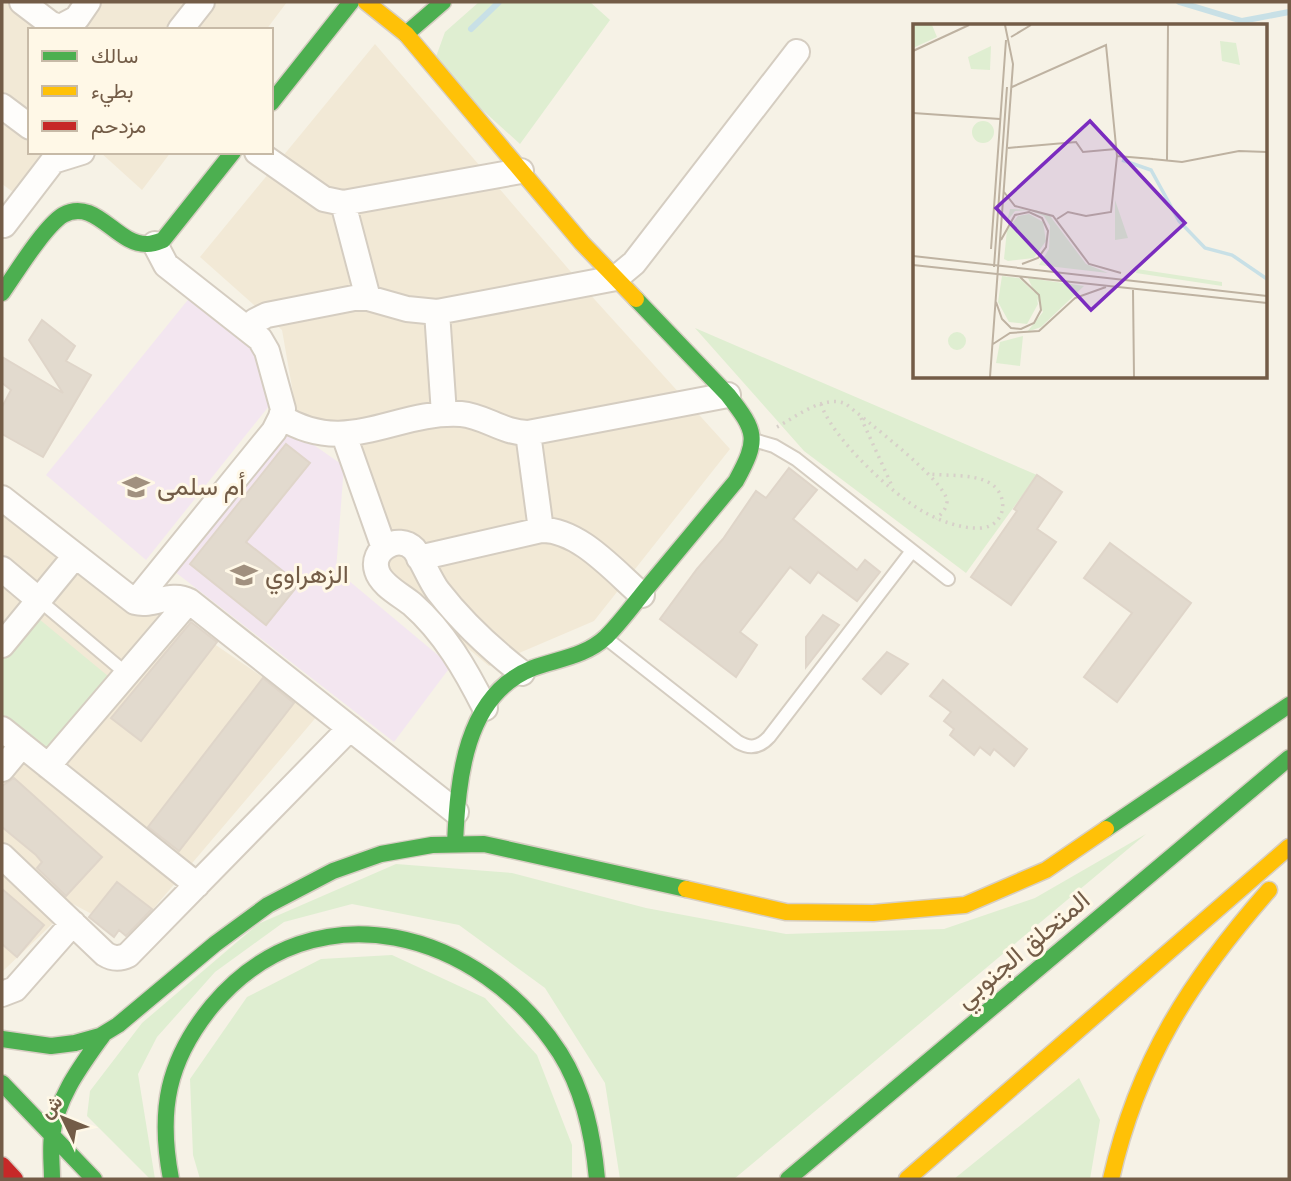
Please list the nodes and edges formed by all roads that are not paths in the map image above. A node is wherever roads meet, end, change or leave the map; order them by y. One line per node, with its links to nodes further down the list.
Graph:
1 (22, 2): 2 (street)
2 (88, 2)
3 (202, 2): 7 (street)
4 (351, 2): 10 (main road)
5 (366, 2): 8 (main road)
6 (443, 2): 8 (main road)
7 (182, 28)
8 (406, 34): 17 (main road)
9 (797, 52): 22 (street)
10 (273, 100)
11 (2, 106): 12 (street)
12 (28, 126)
13 (78, 154): 16 (street)
14 (231, 154): 20 (main road)
15 (260, 154): 18 (street)
16 (57, 155): 19 (street)
17 (521, 171): 18 (street); 22 (main road)
18 (343, 203): 24 (street)
19 (3, 224): 21 (street)
20 (155, 244): 21 (main road); 26 (street)
21 (35, 249): 23 (main road)
22 (616, 278): 25 (street); 27 (main road)
23 (2, 293)
24 (368, 298): 25 (street); 26 (street)
25 (437, 312): 28 (street)
26 (248, 328): 29 (street)
27 (728, 396): 30 (street); 32 (main road)
28 (444, 414): 30 (street); 31 (street)
29 (281, 417): 31 (street); 44 (street)
30 (528, 433): 34 (street)
31 (344, 435): 35 (street)
32 (753, 440): 36 (lane); 41 (main road)
33 (2, 498): 37 (street)
34 (541, 530): 38 (street); 41 (street)
35 (384, 548): 38 (street); 48 (street)
36 (912, 551): 40 (lane); 46 (lane)
37 (75, 556): 42 (street); 44 (street)
38 (419, 558): 45 (street)
39 (2, 569): 42 (street)
40 (947, 579)
41 (642, 595): 46 (main road)
42 (39, 600): 47 (street); 50 (lane)
43 (190, 601): 44 (street); 50 (street); 53 (street)
44 (135, 602)
45 (477, 635): 48 (street); 49 (street)
46 (605, 638): 49 (main road)
47 (2, 645)
48 (454, 653): 52 (street)
49 (522, 673): 52 (main road)
50 (127, 674): 57 (street)
51 (1289, 705): 60 (main road)
52 (485, 708): 59 (main road)
53 (350, 728): 59 (street); 64 (street)
54 (2, 729): 55 (street)
55 (22, 745): 57 (street); 58 (street)
56 (1289, 758): 77 (main road, المتحلق الجنوبي)
57 (48, 766): 64 (street)
58 (2, 769)
59 (456, 812): 60 (main road)
60 (455, 843): 67 (main road)
61 (1289, 847): 78 (main road)
62 (2, 856): 65 (street)
63 (1281, 877): 79 (main road)
64 (197, 885): 65 (street)
65 (73, 923): 66 (street)
66 (2, 994)
67 (103, 1035): 68 (main road); 70 (main road)
68 (2, 1039)
69 (2, 1083): 70 (main road)
70 (52, 1133): 73 (main road); 74 (main road)
71 (2, 1165): 72 (main road)
72 (15, 1179)
73 (52, 1179)
74 (94, 1179)
75 (171, 1179): 76 (main road)
76 (597, 1179)
77 (788, 1179)
78 (907, 1179)
79 (1111, 1179)

